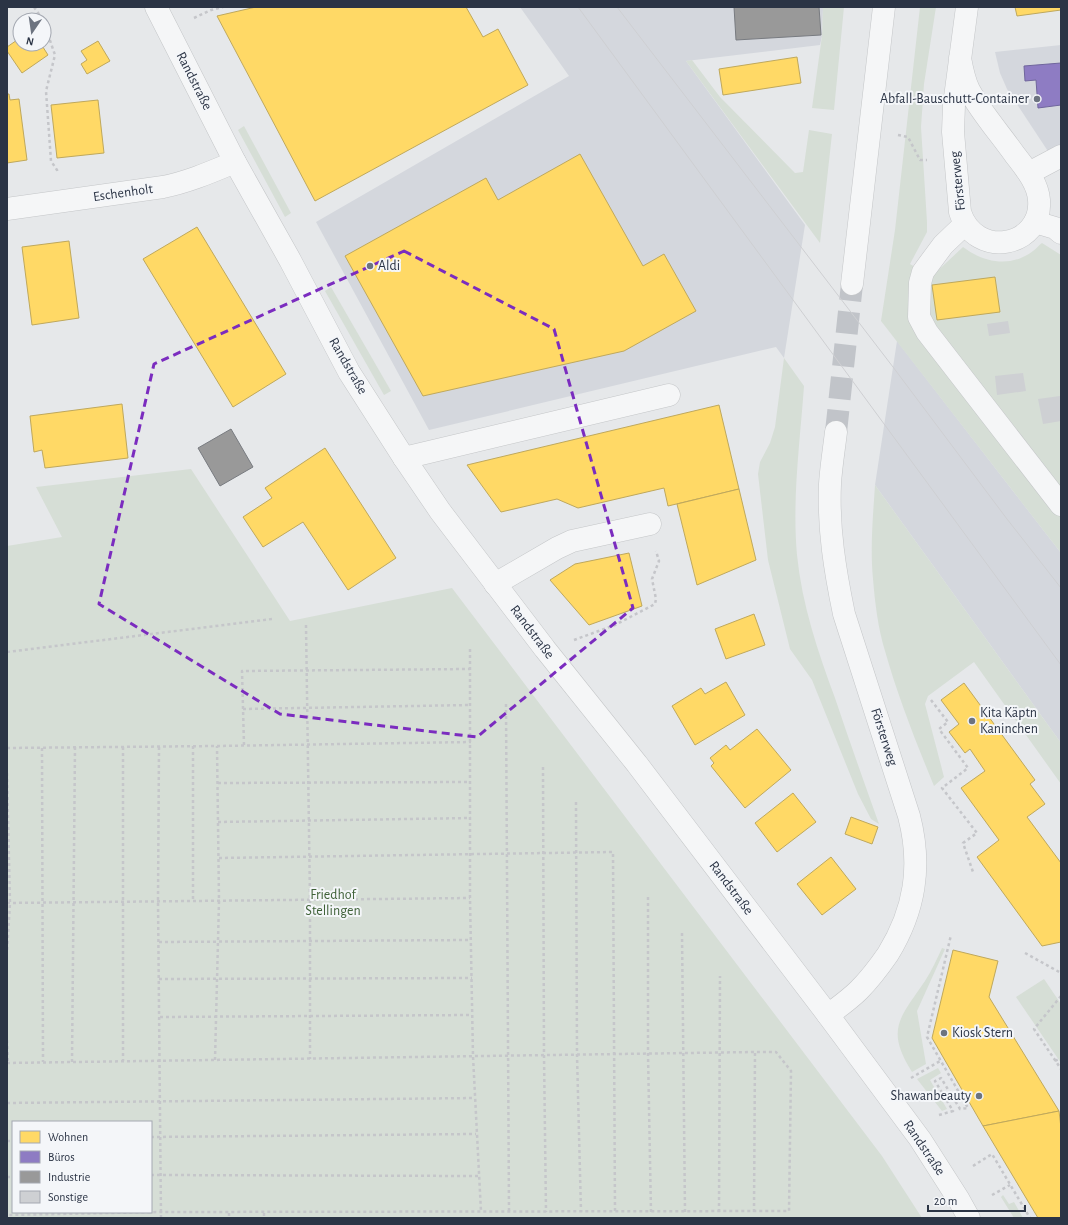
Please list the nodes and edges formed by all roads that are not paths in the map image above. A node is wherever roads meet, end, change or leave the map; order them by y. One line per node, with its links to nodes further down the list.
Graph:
1 (156, 7): 6 (street, Randstraße)
2 (884, 7): 13 (street)
3 (967, 7): 4 (street, Försterweg)
4 (960, 58): 7 (street, Försterweg); 11 (street, Försterweg)
5 (1061, 156): 7 (street)
6 (235, 162): 8 (street, Eschenholt); 16 (street, Randstraße)
7 (1029, 173): 10 (street, Försterweg)
8 (7, 209)
9 (1061, 216): 10 (street)
10 (1036, 218): 11 (street, Försterweg); 12 (street)
11 (965, 224): 17 (street)
12 (1061, 233)
13 (852, 284)
14 (669, 395): 16 (street)
15 (836, 432): 20 (street, Försterweg)
16 (404, 458): 19 (street, Randstraße)
17 (1061, 505)
18 (650, 524): 19 (street)
19 (495, 584): 20 (street, Randstraße)
20 (828, 1015): 21 (street, Randstraße)
21 (969, 1218)

